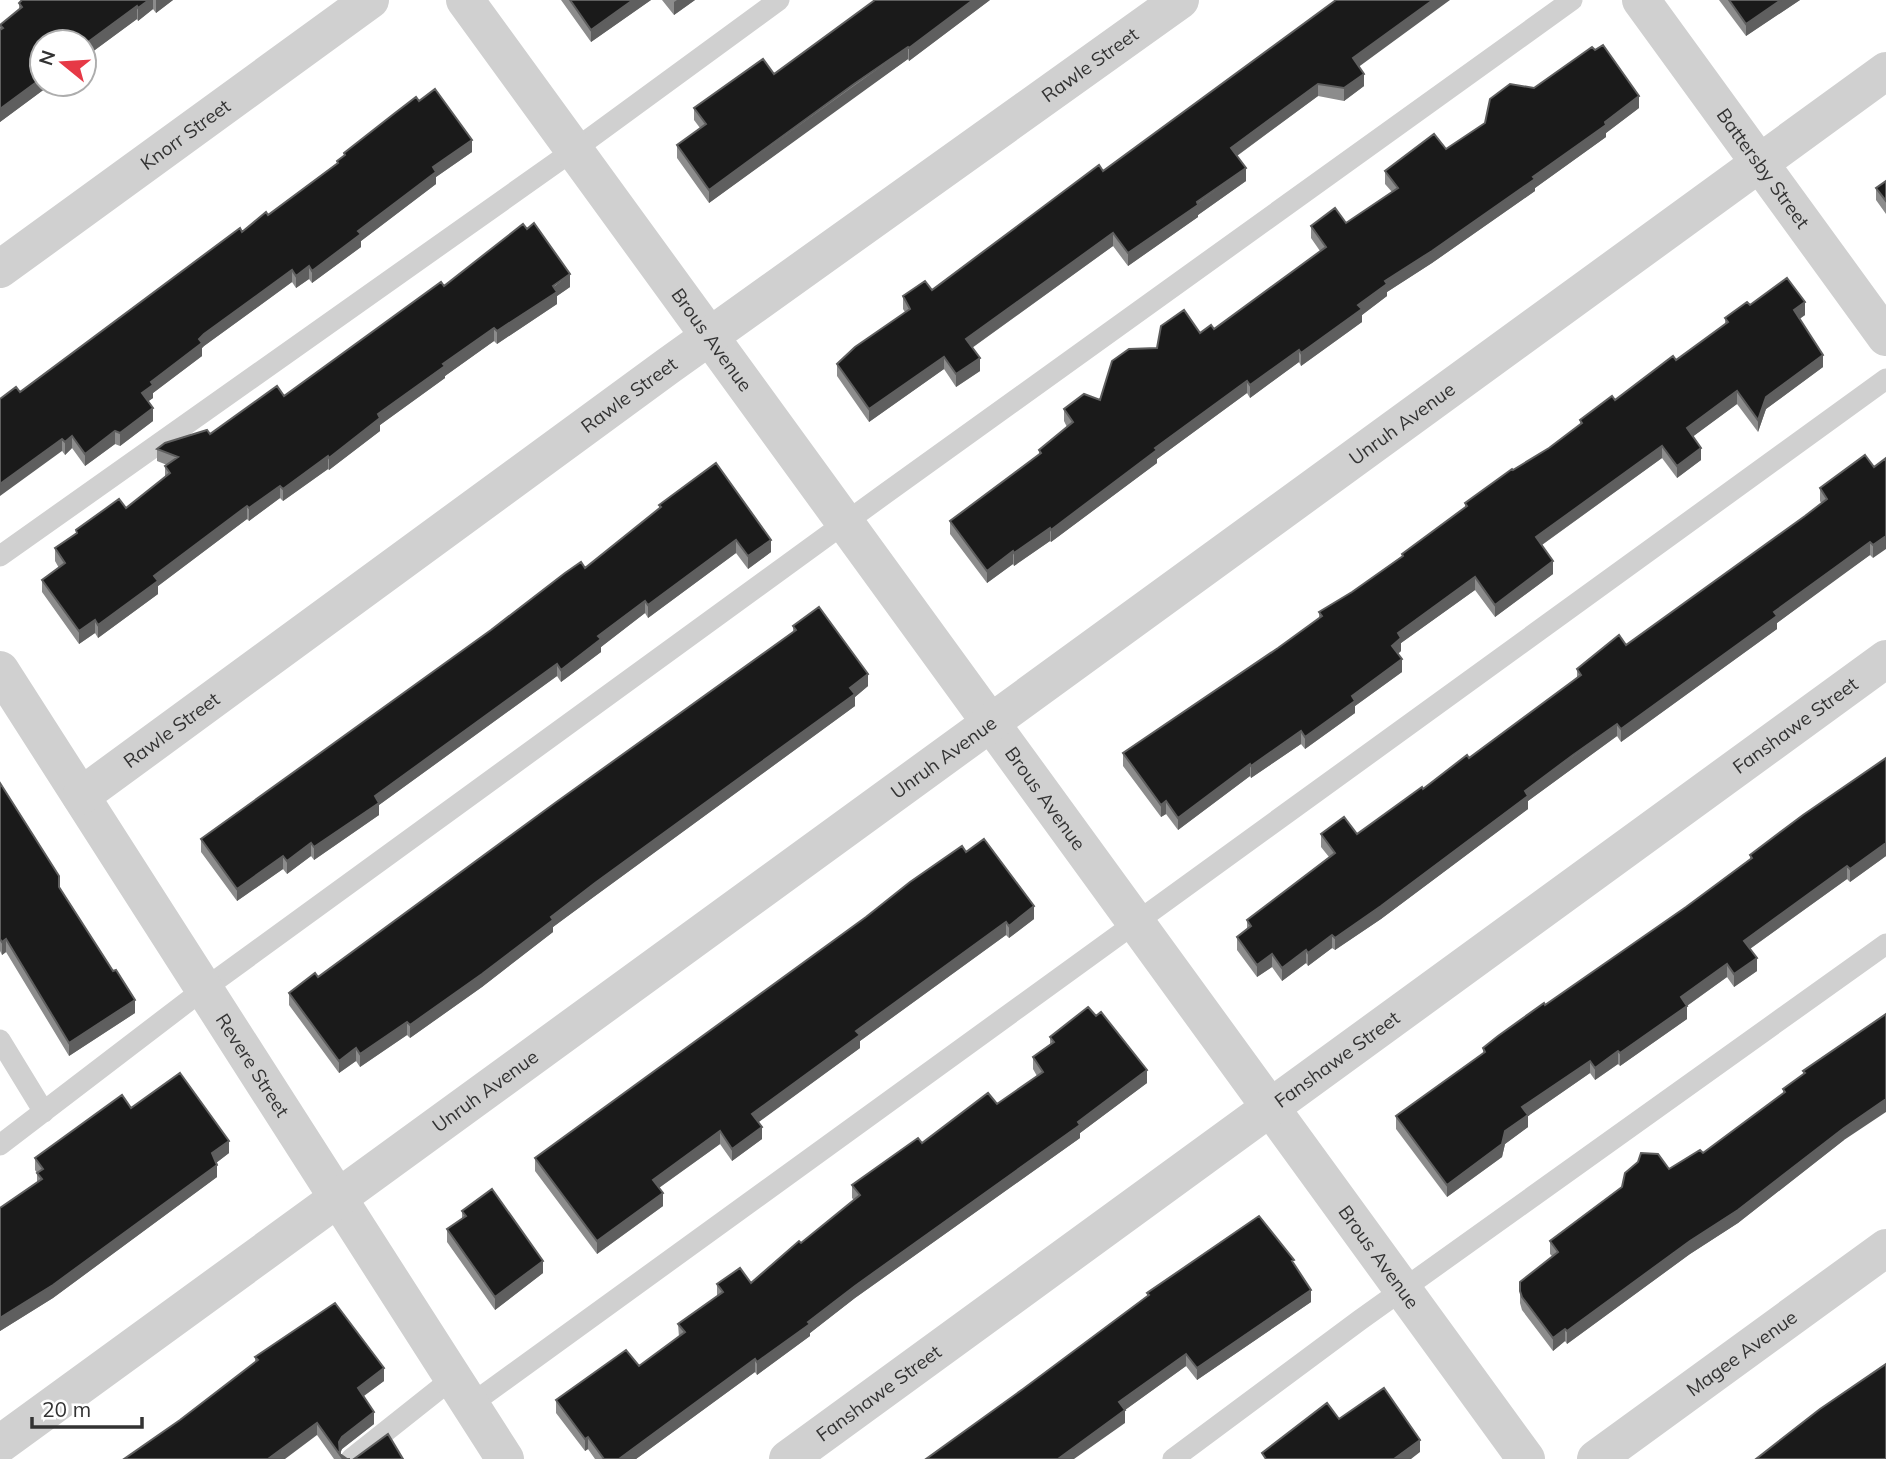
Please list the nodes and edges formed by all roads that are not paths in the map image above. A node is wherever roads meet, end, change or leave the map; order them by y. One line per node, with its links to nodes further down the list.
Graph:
1 (370, 0): 10 (street, Knorr Street)
2 (465, 0): 8 (street, Brous Avenue)
3 (779, 0): 8 (lane)
4 (1180, 0): 11 (street, Rawle Street)
5 (1572, 0): 14 (lane)
6 (1641, 0): 9 (street, Battersby Street)
7 (1886, 71): 9 (street, Unruh Avenue)
8 (574, 150): 11 (street, Brous Avenue); 15 (lane)
9 (1759, 163): 12 (street, Battersby Street); 18 (street, Unruh Avenue)
10 (0, 270)
11 (710, 336): 14 (street, Brous Avenue); 19 (street, Rawle Street)
12 (1886, 337)
13 (1886, 379): 20 (lane)
14 (845, 523): 18 (street, Brous Avenue); 22 (lane)
15 (0, 556)
16 (1886, 659): 24 (street, Fanshawe Street)
17 (0, 670): 19 (street, Revere Street)
18 (991, 723): 20 (street, Brous Avenue); 27 (street, Unruh Avenue)
19 (81, 796): 22 (street, Revere Street)
20 (1137, 921): 24 (street, Brous Avenue); 30 (lane)
21 (1886, 944): 29 (lane)
22 (204, 989): 25 (lane); 27 (street, Revere Street)
23 (0, 1040): 25 (lane)
24 (1270, 1107): 29 (street, Brous Avenue); 34 (street, Fanshawe Street)
25 (44, 1112): 26 (lane)
26 (0, 1146)
27 (337, 1199): 30 (street, Revere Street); 31 (street, Unruh Avenue)
28 (1886, 1248): 37 (street, Magee Avenue)
29 (1404, 1290): 35 (lane); 36 (street, Brous Avenue)
30 (462, 1392): 32 (lane); 33 (street, Revere Street)
31 (1, 1442)
32 (351, 1459)
33 (505, 1459)
34 (788, 1459)
35 (1173, 1459)
36 (1527, 1459)
37 (1596, 1459)

